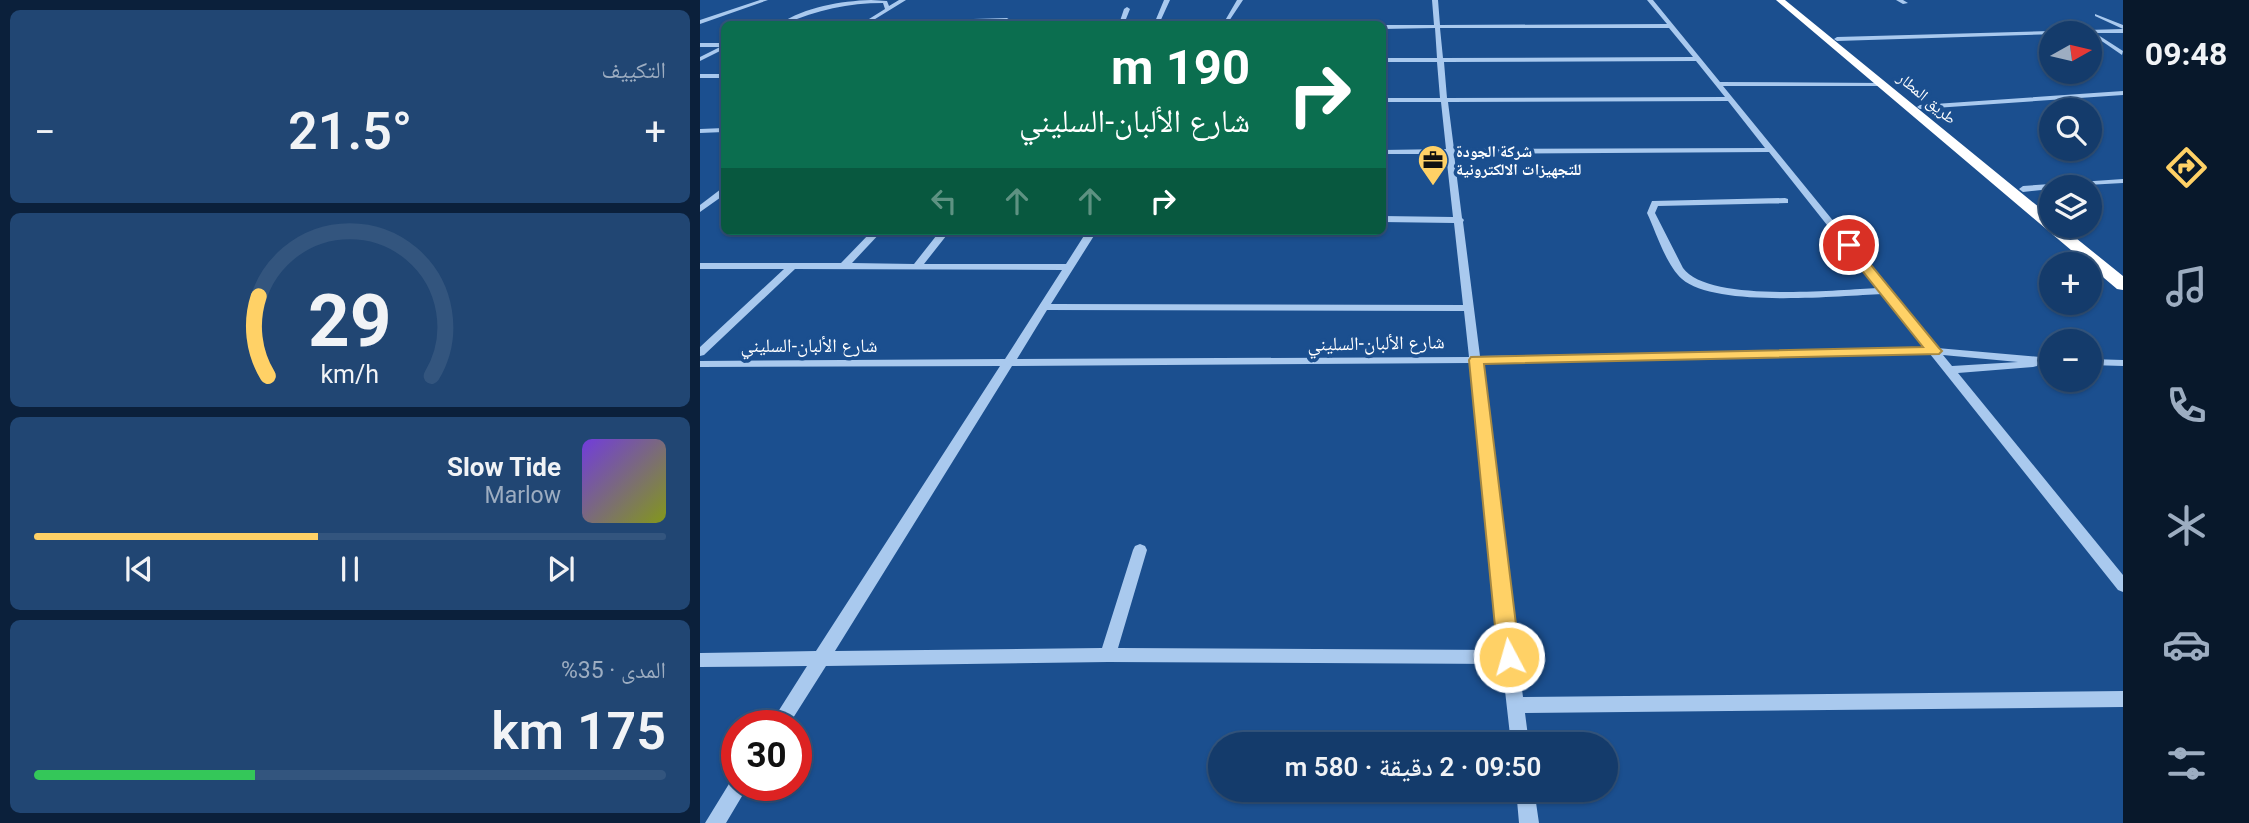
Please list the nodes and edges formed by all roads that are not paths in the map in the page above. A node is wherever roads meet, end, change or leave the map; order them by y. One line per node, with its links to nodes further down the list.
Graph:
1 (765, 0): 19 (street)
2 (903, 0): 10 (street)
3 (1167, 0): 17 (street)
4 (1240, 0): 18 (street)
5 (1435, 0): 22 (street)
6 (1650, 0): 20 (street)
7 (1780, 0): 35 (highway, طريق المطار)
8 (1789, 0): 26 (highway, طريق المطار)
9 (1126, 9): 16 (street)
10 (888, 10): 12 (street); 13 (street)
11 (2097, 15): 23 (street)
12 (788, 21)
13 (869, 21)
14 (973, 21): 15 (street)
15 (1006, 21)
16 (1122, 21)
17 (1157, 21)
18 (1227, 21)
19 (700, 22)
20 (1671, 26): 22 (street); 34 (street)
21 (1386, 27): 22 (street)
22 (1438, 27): 33 (street)
23 (2123, 29): 24 (street)
24 (2102, 31)
25 (2039, 33): 26 (street)
26 (1837, 39): 35 (highway, طريق المطار)
27 (2102, 41): 31 (street)
28 (700, 45): 29 (street)
29 (721, 46)
30 (721, 48): 32 (street)
31 (2122, 53)
32 (700, 59)
33 (1440, 59): 34 (street); 36 (street); 44 (street)
34 (1698, 59): 40 (street)
35 (1856, 59): 39 (highway, طريق المطار); 45 (highway, طريق المطار)
36 (1386, 60)
37 (700, 76): 38 (street)
38 (721, 76)
39 (1880, 83): 40 (street); 57 (highway, طريق المطار)
40 (1719, 84): 42 (street)
41 (2123, 93): 45 (street)
42 (1731, 99): 44 (street); 48 (street)
43 (1386, 100): 44 (street)
44 (1444, 100): 50 (street)
45 (1920, 107): 52 (highway, طريق المطار)
46 (721, 130): 47 (street)
47 (700, 131)
48 (1772, 150): 50 (street); 72 (street)
49 (1386, 152): 50 (street)
50 (1451, 152): 59 (street)
51 (2123, 181): 52 (street)
52 (2023, 189): 55 (highway, طريق المطار)
53 (721, 193): 56 (street)
54 (1785, 201): 72 (street)
55 (2039, 202)
56 (700, 209)
57 (2039, 215)
58 (1386, 219): 59 (street)
59 (1460, 220): 74 (street)
60 (873, 235): 67 (street)
61 (941, 235): 68 (street)
62 (1089, 235): 69 (street)
63 (2067, 238): 71 (highway, طريق المطار)
64 (2084, 238): 70 (highway)
65 (700, 266): 66 (street)
66 (792, 267): 67 (street); 76 (street)
67 (843, 267): 68 (street)
68 (916, 267): 69 (street)
69 (1068, 267): 73 (street)
70 (2123, 269)
71 (2123, 285)
72 (1886, 291): 75 (street)
73 (1045, 307): 74 (street); 83 (street)
74 (1469, 308): 77 (street)
75 (1934, 351): 77 (street, شارع الألبان-السليني); 78 (street, شارع الألبان-السليني); 84 (street)
76 (700, 353)
77 (1476, 360): 83 (street, شارع الألبان-السليني); 88 (street)
78 (2039, 361)
79 (2102, 362): 81 (street)
80 (2039, 363): 84 (street, شارع الألبان-السليني)
81 (2123, 363)
82 (700, 364): 83 (street, شارع الألبان-السليني)
83 (1008, 364): 89 (street)
84 (1950, 370): 86 (street)
85 (1140, 550): 87 (street)
86 (2123, 586)
87 (1108, 655): 88 (street); 89 (street)
88 (1509, 657): 92 (street)
89 (821, 658): 90 (street); 93 (street)
90 (700, 660)
91 (2123, 699): 92 (street)
92 (1515, 705): 94 (street)
93 (788, 710)
94 (1518, 732)
95 (729, 801): 97 (street)
96 (1527, 802): 98 (street)
97 (715, 823)
98 (1530, 823)

